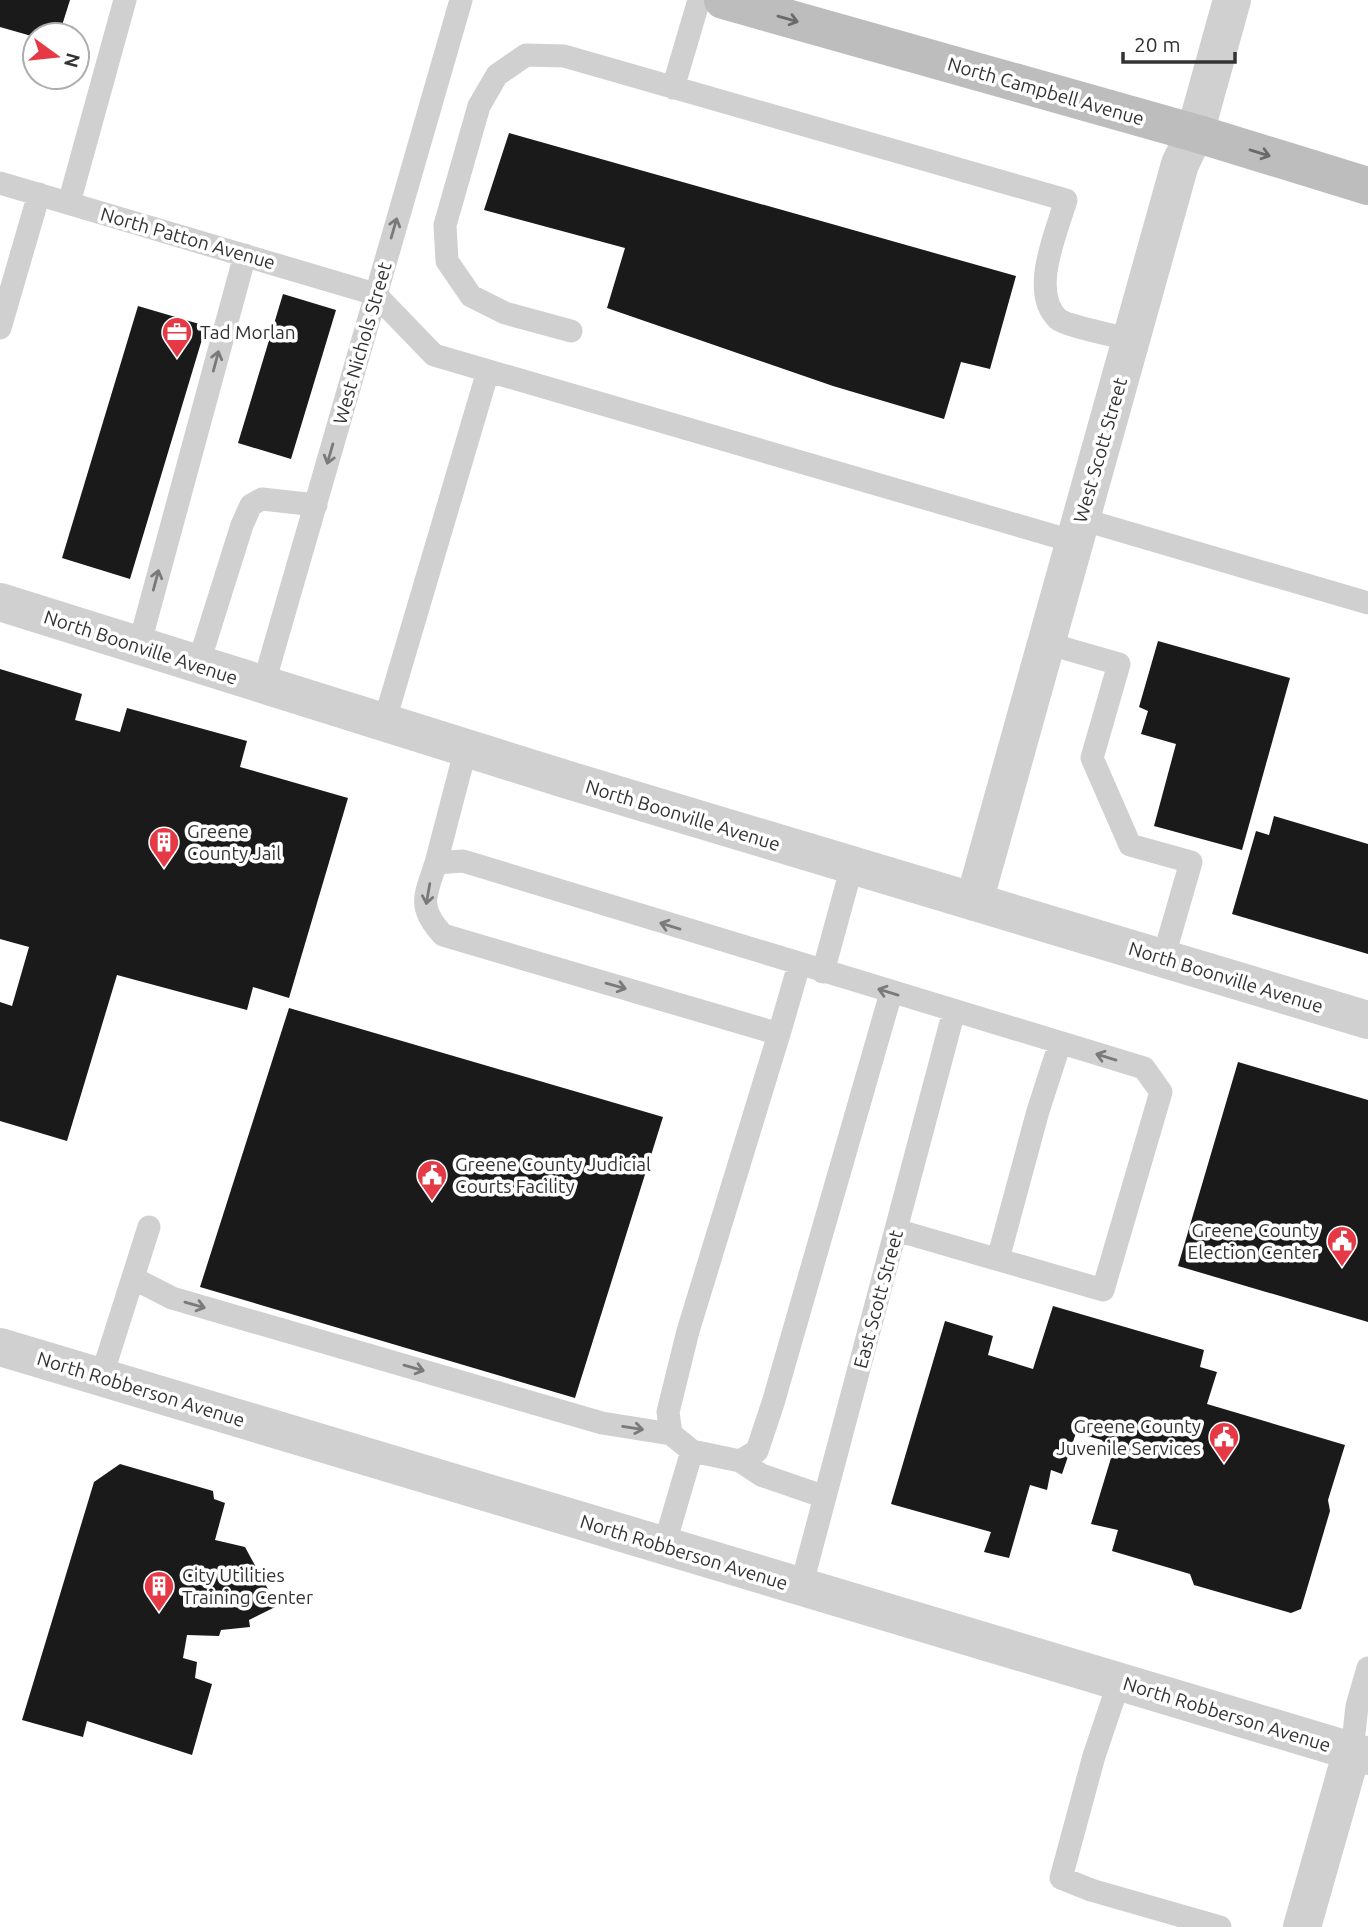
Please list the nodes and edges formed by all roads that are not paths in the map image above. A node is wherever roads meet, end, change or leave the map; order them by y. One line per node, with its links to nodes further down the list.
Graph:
1 (125, 0): 11 (lane)
2 (461, 0): 13 (lane, West Nichols Street, one-way to 2)
3 (699, 0): 6 (lane)
4 (723, 0): 7 (main road, North Campbell Avenue, one-way to 7)
5 (1233, 0): 7 (street, West Scott Street)
6 (673, 88): 15 (lane); 16 (lane)
7 (1195, 133): 9 (main road, North Campbell Avenue, one-way to 9); 16 (street, West Scott Street)
8 (0, 183): 10 (lane, North Patton Avenue)
9 (1368, 186)
10 (39, 194): 11 (lane, North Patton Avenue); 14 (lane)
11 (69, 203): 12 (lane, North Patton Avenue)
12 (245, 256): 13 (lane, North Patton Avenue); 23 (lane, one-way to 12)
13 (376, 294): 17 (lane); 18 (lane, West Nichols Street, one-way to 18)
14 (0, 328)
15 (571, 331)
16 (1131, 340): 19 (street, West Scott Street)
17 (488, 371): 19 (lane); 26 (lane)
18 (316, 505): 24 (lane); 25 (lane, West Nichols Street)
19 (1078, 530): 21 (lane); 22 (street, West Scott Street)
20 (0, 602): 23 (street, North Boonville Avenue)
21 (1368, 603)
22 (1046, 643): 30 (street, West Scott Street); 31 (lane)
23 (139, 646): 24 (street, North Boonville Avenue)
24 (198, 665): 25 (street, North Boonville Avenue)
25 (263, 687): 26 (street, North Boonville Avenue)
26 (384, 723): 27 (street, North Boonville Avenue)
27 (466, 748): 28 (lane); 29 (street, North Boonville Avenue)
28 (436, 863): 32 (lane, one-way to 28); 37 (lane, one-way to 37)
29 (852, 866): 30 (street, North Boonville Avenue); 33 (lane)
30 (974, 902): 31 (street, North Boonville Avenue)
31 (1163, 959): 36 (street, North Boonville Avenue)
32 (799, 965): 33 (lane); 37 (lane)
33 (823, 972): 34 (lane, one-way to 33)
34 (891, 993): 35 (lane); 47 (lane)
35 (954, 1011): 38 (lane); 40 (lane, East Scott Street)
36 (1368, 1020)
37 (779, 1034): 45 (lane)
38 (1060, 1043): 41 (lane); 41 (lane, one-way to 38)
39 (149, 1227): 42 (lane)
40 (896, 1230): 41 (lane); 48 (lane, East Scott Street)
41 (998, 1259)
42 (133, 1278): 44 (lane); 45 (lane, one-way to 45)
43 (0, 1347): 44 (street, North Robberson Avenue)
44 (101, 1378): 49 (street, North Robberson Avenue)
45 (671, 1434): 46 (lane)
46 (692, 1451): 47 (lane); 49 (lane)
47 (740, 1461): 48 (lane)
48 (825, 1497): 50 (lane, East Scott Street)
49 (664, 1546): 50 (street, North Robberson Avenue)
50 (801, 1587): 52 (street, North Robberson Avenue)
51 (1368, 1668): 53 (lane)
52 (1119, 1682): 53 (street, North Robberson Avenue); 54 (lane)
53 (1360, 1753): 55 (street)
54 (1220, 1927)
55 (1302, 1927)

